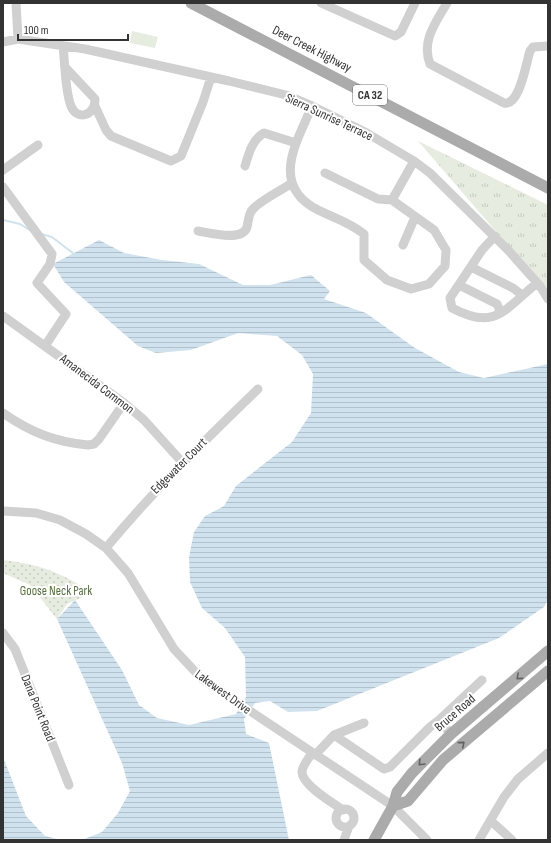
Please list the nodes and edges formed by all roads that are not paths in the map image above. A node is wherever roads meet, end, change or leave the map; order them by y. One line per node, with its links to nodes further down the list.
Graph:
1 (16, 3): 6 (street)
2 (191, 3): 22 (main road, Deer Creek Highway / CA 32)
3 (321, 3): 4 (street)
4 (415, 3)
5 (447, 3): 9 (street)
6 (18, 39): 7 (street, Sierra Sunrise Terrace); 8 (street, Sierra Sunrise Terrace)
7 (3, 42)
8 (63, 46): 10 (street); 11 (street, Sierra Sunrise Terrace)
9 (548, 46)
10 (65, 68): 12 (street); 12 (street)
11 (211, 77): 12 (street); 13 (street, Sierra Sunrise Terrace)
12 (95, 106)
13 (312, 106): 14 (street); 16 (street, Sierra Sunrise Terrace)
14 (296, 143): 17 (street); 20 (street)
15 (38, 146): 18 (street)
16 (414, 161): 23 (street); 26 (street, Sierra Sunrise Terrace)
17 (245, 166)
18 (3, 170)
19 (325, 173): 23 (street)
20 (292, 183): 24 (street); 25 (street)
21 (3, 187): 35 (street)
22 (548, 188)
23 (392, 200): 24 (street)
24 (415, 217): 27 (street)
25 (198, 231)
26 (495, 236): 28 (street); 29 (street, Sierra Sunrise Terrace)
27 (403, 246)
28 (471, 266): 30 (street); 31 (street)
29 (537, 283): 31 (street); 32 (street, Sierra Sunrise Terrace)
30 (459, 284): 33 (street); 33 (street)
31 (522, 295): 33 (street)
32 (548, 299)
33 (501, 313)
34 (3, 316): 35 (street, Amanecida Common)
35 (45, 346): 37 (street, Amanecida Common)
36 (258, 389): 39 (street, Edgewater Court)
37 (124, 403): 38 (street); 39 (street, Amanecida Common)
38 (3, 413)
39 (182, 462): 41 (street, Edgewater Court)
40 (3, 511): 41 (street, Lakewest Drive)
41 (106, 548): 51 (street, Lakewest Drive)
42 (3, 633): 52 (street, Dana Point Road)
43 (548, 652): 48 (main road, Bruce Road, one-way to 48)
44 (548, 671): 53 (main road, one-way to 44)
45 (482, 680): 46 (street)
46 (439, 720): 48 (street); 49 (street)
47 (364, 723): 49 (street)
48 (451, 734): 53 (main road, Bruce Road, one-way to 53)
49 (334, 735): 51 (street)
50 (548, 753): 54 (street)
51 (314, 754): 53 (street, Lakewest Drive); 55 (street)
52 (69, 785)
53 (393, 806): 56 (main road, Bruce Road); 57 (street, Lakewest Drive)
54 (491, 821): 58 (street); 59 (street)
55 (344, 840)
56 (374, 840)
57 (427, 840)
58 (479, 840)
59 (512, 840)

